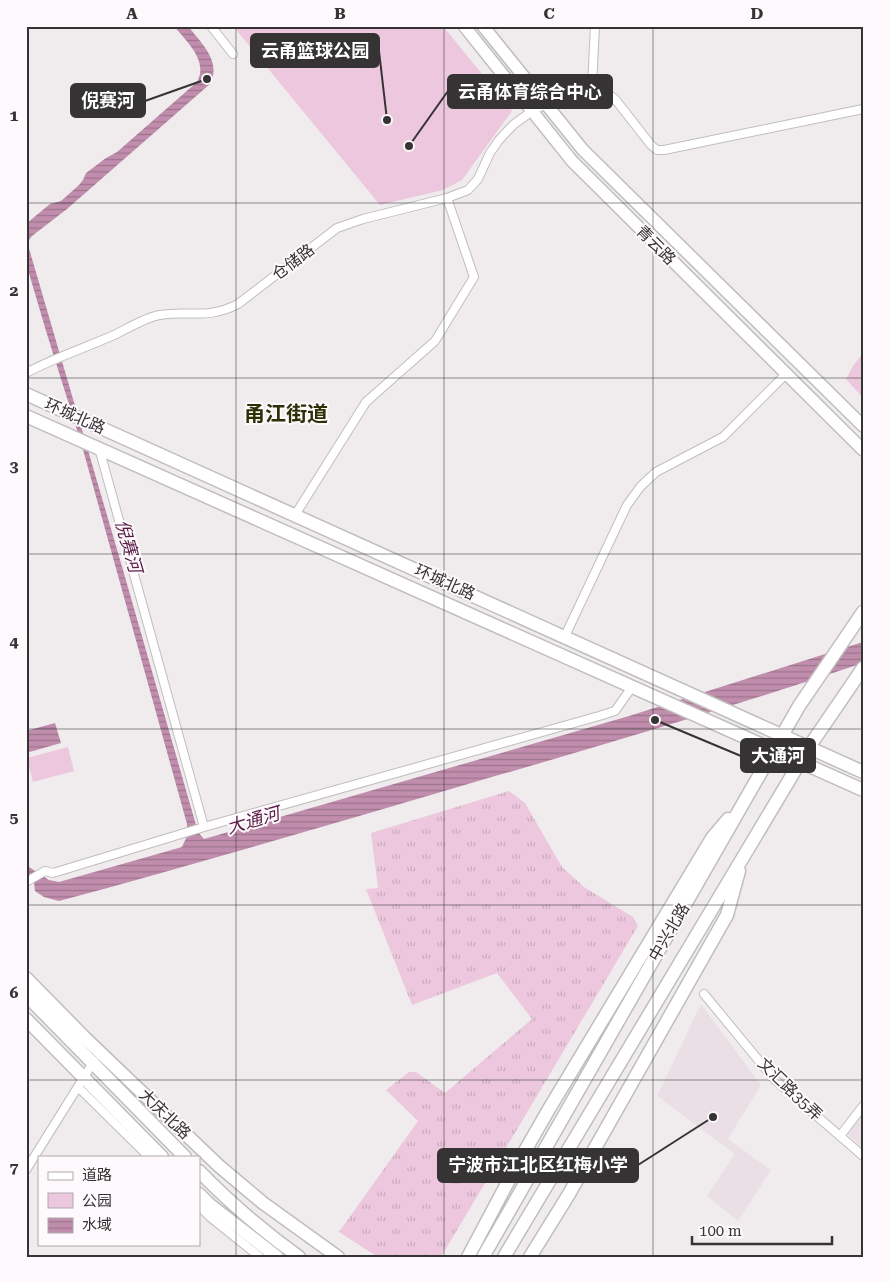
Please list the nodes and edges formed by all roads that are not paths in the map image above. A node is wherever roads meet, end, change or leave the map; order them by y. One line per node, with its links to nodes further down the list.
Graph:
1 (211, 26): 5 (street)
2 (464, 26): 9 (street, 青云路)
3 (483, 26): 7 (street, 青云路)
4 (595, 26): 6 (street)
5 (232, 54)
6 (592, 86): 7 (street, 仓储路); 8 (street)
7 (546, 104): 9 (street, 仓储路); 15 (street, 青云路)
8 (863, 109)
9 (532, 111): 10 (street, 仓储路); 12 (street, 青云路)
10 (447, 198): 11 (street, 仓储路); 18 (street)
11 (26, 373)
12 (786, 374): 17 (street, 青云路); 20 (street)
13 (26, 394): 18 (main road, 环城北路)
14 (26, 416): 16 (main road, 环城北路)
15 (863, 426)
16 (98, 448): 22 (main road, 环城北路); 30 (street)
17 (863, 450)
18 (295, 515): 20 (main road, 环城北路)
19 (863, 612): 23 (main road, 中兴北路)
20 (564, 636): 23 (main road, 环城北路)
21 (862, 668): 24 (main road, 中兴北路)
22 (632, 687): 25 (main road, 环城北路); 30 (street)
23 (782, 734): 24 (main road, 环城北路); 25 (main road, 中兴北路)
24 (809, 747): 26 (main road, 中兴北路); 27 (main road, 环城北路)
25 (774, 750): 26 (main road, 环城北路); 29 (main road, 中兴北路)
26 (800, 762): 28 (main road, 环城北路); 31 (main road, 中兴北路)
27 (863, 772)
28 (863, 790)
29 (748, 796): 53 (main road); 54 (main road, 中兴北路)
30 (204, 827): 32 (street)
31 (743, 856): 55 (main road, 中兴北路); 56 (main road)
32 (26, 882)
33 (26, 978): 37 (main road, 大庆北路)
34 (704, 994): 40 (street, 文汇路35弄)
35 (26, 995): 37 (main road, 大庆北路)
36 (26, 1019): 38 (main road, 大庆北路)
37 (96, 1057): 38 (street); 43 (main road); 52 (main road, 大庆北路)
38 (82, 1083): 41 (street); 42 (main road, 大庆北路); 45 (street)
39 (863, 1106): 40 (street)
40 (840, 1136): 44 (street, 文汇路35弄)
41 (148, 1156)
42 (161, 1156)
43 (184, 1156)
44 (863, 1156)
45 (26, 1170)
46 (200, 1172): 51 (main road)
47 (200, 1195): 50 (main road)
48 (200, 1207): 49 (street)
49 (260, 1257)
50 (276, 1257)
51 (299, 1257)
52 (338, 1257)
53 (468, 1257)
54 (483, 1257)
55 (504, 1257)
56 (530, 1257)

